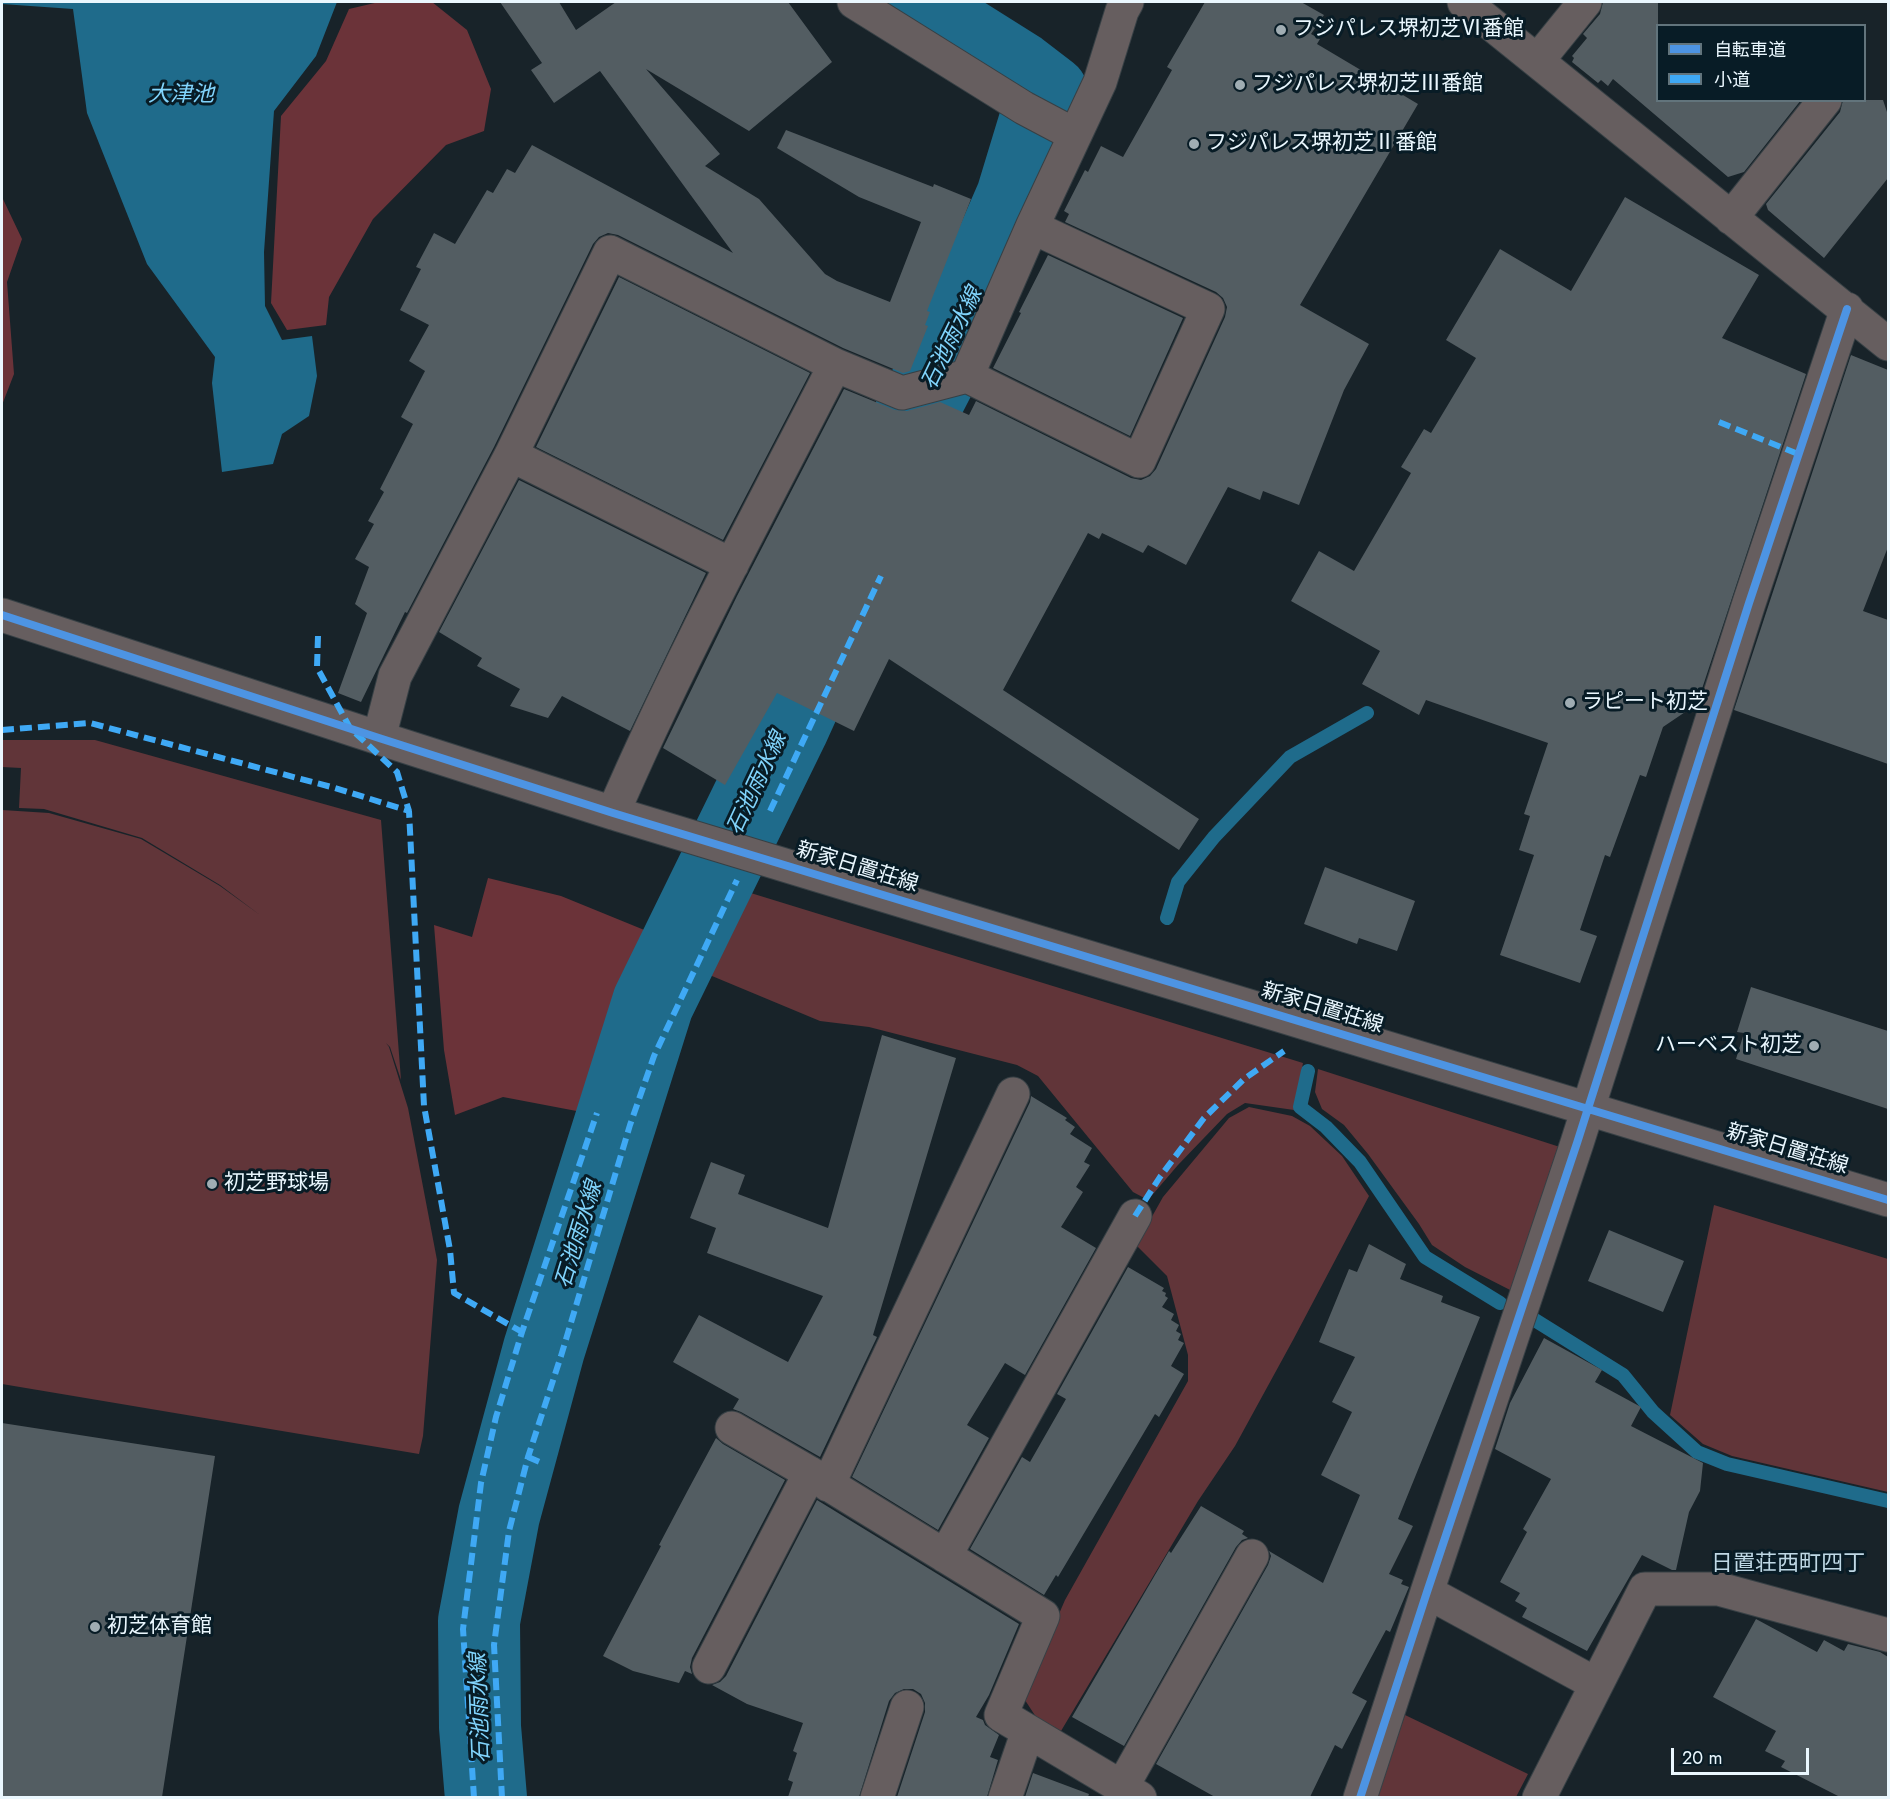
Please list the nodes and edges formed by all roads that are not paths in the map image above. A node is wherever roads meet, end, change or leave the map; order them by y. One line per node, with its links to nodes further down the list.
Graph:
1 (854, 2): 7 (street)
2 (1127, 2): 7 (street)
3 (1464, 2): 5 (street)
4 (1585, 2): 5 (street)
5 (1538, 60): 8 (street)
6 (1823, 102): 8 (street)
7 (1075, 135): 9 (street)
8 (1731, 218): 10 (street)
9 (1032, 227): 13 (street); 13 (street)
10 (1847, 309): 11 (street); 20 (street)
11 (1888, 344)
12 (835, 365): 13 (street); 14 (street); 15 (street)
13 (952, 380)
14 (511, 455): 15 (street); 17 (street)
15 (732, 565): 18 (street)
16 (2, 615): 17 (street, 新家日置荘線)
17 (379, 738): 18 (street, 新家日置荘線)
18 (613, 813): 20 (street, 新家日置荘線)
19 (1013, 1094): 24 (street)
20 (1587, 1108): 21 (street, 新家日置荘線); 27 (street)
21 (1888, 1200)
22 (1135, 1216): 25 (street)
23 (732, 1428): 24 (street)
24 (819, 1479): 25 (street); 29 (street)
25 (945, 1556): 32 (street)
26 (1252, 1556): 33 (street)
27 (1426, 1592): 30 (street); 36 (street)
28 (1888, 1635): 30 (street)
29 (710, 1667)
30 (1596, 1684): 37 (street)
31 (907, 1707): 34 (street)
32 (1028, 1731): 33 (street); 35 (street)
33 (1131, 1792)
34 (877, 1797)
35 (1005, 1797)
36 (1360, 1797)
37 (1539, 1797)

